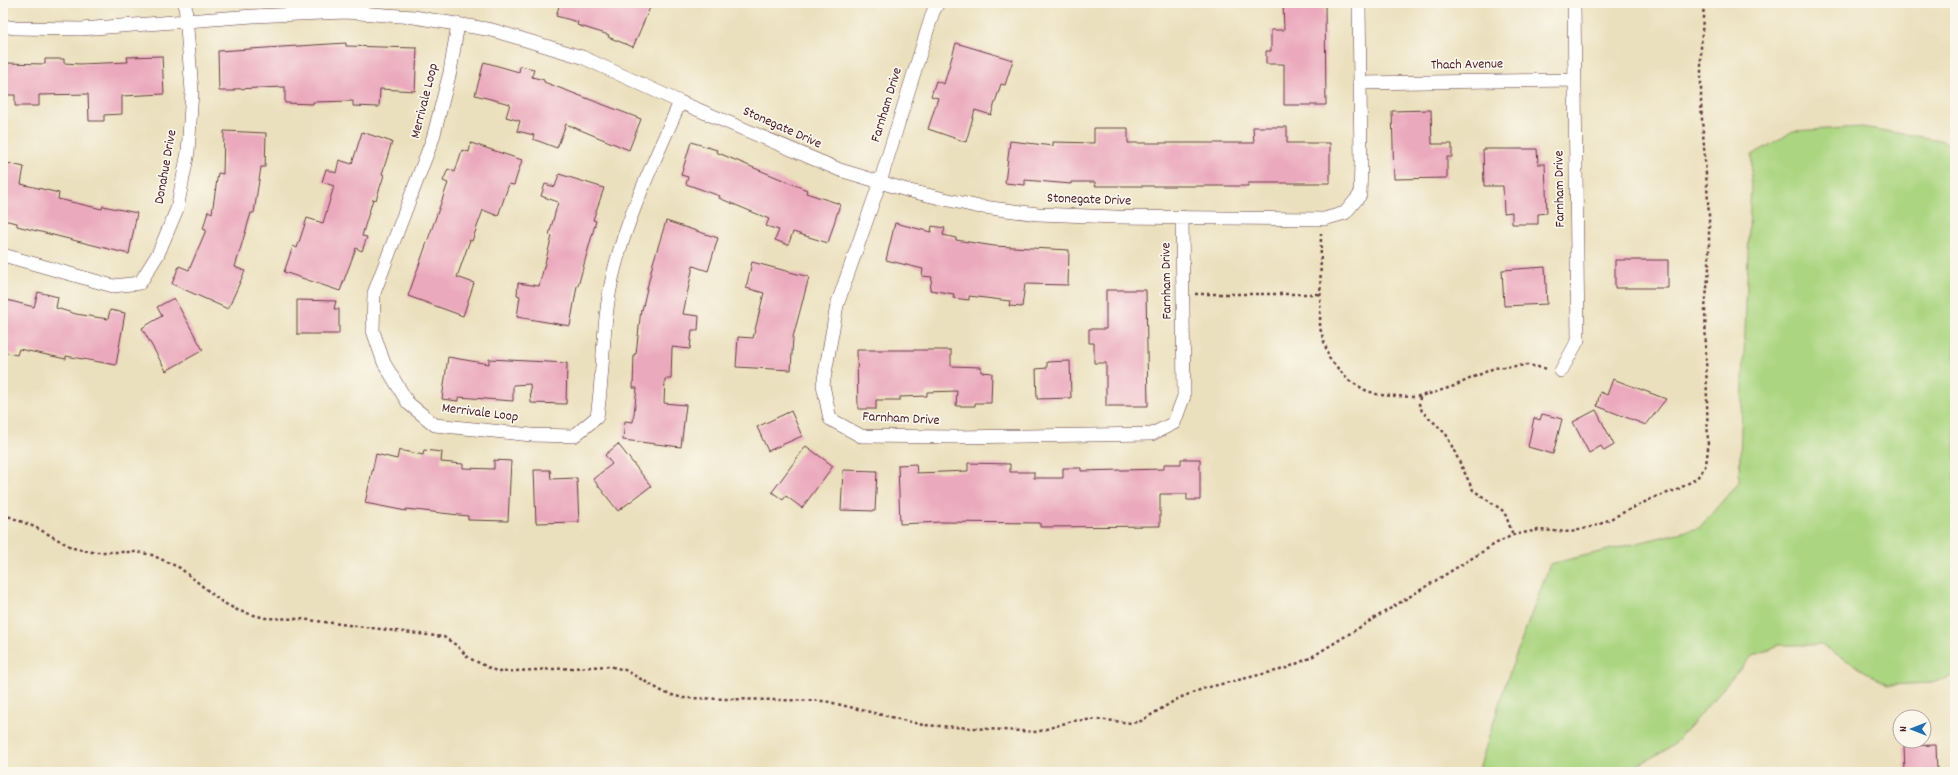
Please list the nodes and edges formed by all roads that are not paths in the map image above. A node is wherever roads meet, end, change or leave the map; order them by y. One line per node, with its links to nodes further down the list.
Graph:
1 (185, 3): 5 (street, Donahue Drive)
2 (938, 3): 11 (street, Farnham Drive)
3 (1359, 3): 9 (street, Stonegate Drive)
4 (1574, 3): 8 (street, Farnham Drive)
5 (186, 21): 6 (street, Stonegate Drive); 7 (street, Stonegate Drive); 13 (street, Donahue Drive)
6 (458, 24): 10 (street, Stonegate Drive); 10 (street, Merrivale Loop)
7 (3, 26)
8 (1575, 80): 9 (street, Thach Avenue); 14 (street, Farnham Drive)
9 (1359, 83): 12 (street, Stonegate Drive)
10 (680, 102): 11 (street, Stonegate Drive)
11 (880, 182): 12 (street, Stonegate Drive); 12 (street, Farnham Drive)
12 (1182, 216)
13 (3, 255)
14 (1561, 372)

